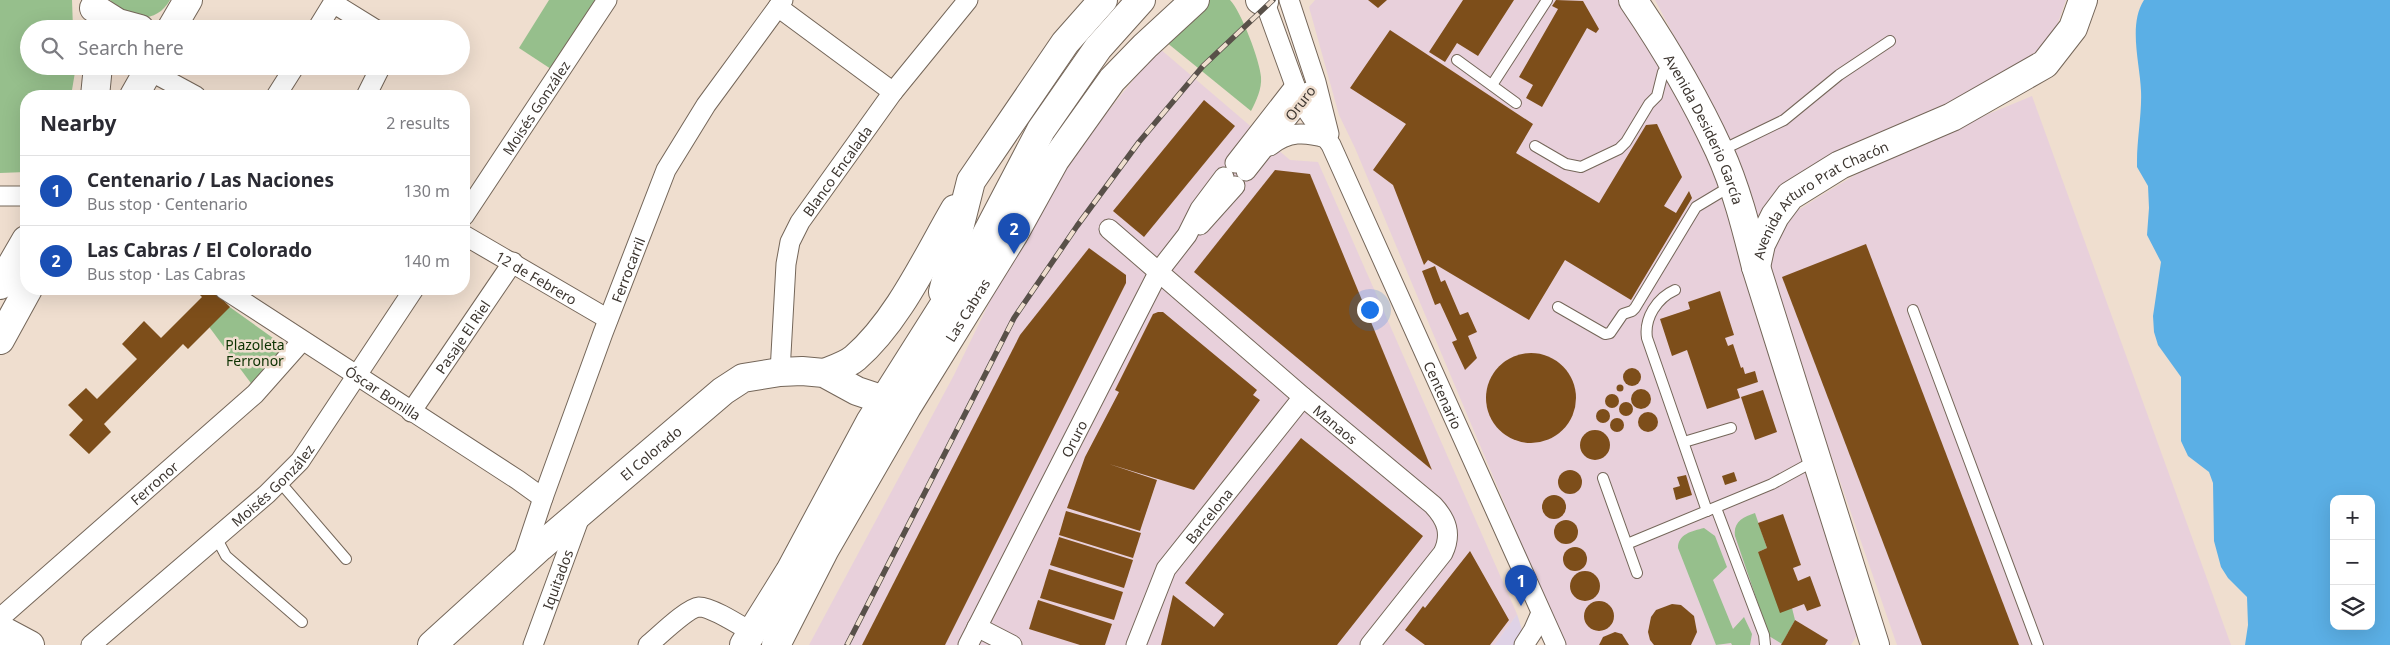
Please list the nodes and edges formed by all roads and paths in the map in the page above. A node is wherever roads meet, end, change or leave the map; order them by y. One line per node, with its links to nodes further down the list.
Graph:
1 (188, 0): 14 (main road)
2 (607, 0): 44 (street, Moisés González)
3 (968, 0): 32 (street, Blanco Encalada)
4 (1103, 0): 40 (main road)
5 (1141, 0): 58 (main road, Las Cabras)
6 (1547, 0): 26 (lane)
7 (1634, 0): 19 (main road, Avenida Desiderio García)
8 (2083, 0): 49 (main road, Avenida Arturo Prat Chacón)
9 (1197, 1): 66 (main road, Las Cabras)
10 (1269, 1): 25 (street, Centenario); 33 (street, Centenario)
11 (781, 3): 32 (street); 59 (street, Ferrocarril)
12 (95, 12): 13 (main road)
13 (112, 20)
14 (174, 20)
15 (323, 20): 16 (street)
16 (360, 20)
17 (1890, 41): 37 (lane)
18 (1457, 60): 26 (lane)
19 (1671, 62): 36 (lane); 37 (main road, Avenida Desiderio García)
20 (97, 75): 27 (main road)
21 (145, 75): 28 (main road)
22 (161, 75): 29 (street)
23 (289, 75): 30 (street)
24 (376, 75): 31 (street)
25 (1316, 82): 33 (street, Oruro); 35 (street, Centenario)
26 (1492, 85): 34 (lane)
27 (96, 90)
28 (137, 90)
29 (186, 90)
30 (280, 90)
31 (369, 90)
32 (893, 92): 62 (street, Blanco Encalada)
33 (1298, 94): 35 (street, Centenario); 38 (street, Oruro); 39 (street, Oruro)
34 (1516, 103)
35 (1329, 142): 38 (street); 81 (street, Centenario)
36 (1535, 146)
37 (1720, 151): 41 (main road, Avenida Desiderio García)
38 (1259, 154): 39 (street, Oruro)
39 (1235, 174): 50 (street, Oruro)
40 (971, 181): 58 (main road); 63 (main road)
41 (1732, 185): 49 (main road, Avenida Desiderio García); 56 (lane)
42 (0, 196): 43 (street)
43 (20, 196)
44 (470, 207)
45 (1109, 229): 50 (street, Manaos)
46 (470, 238): 48 (street, 12 de Febrero)
47 (20, 250): 51 (main road)
48 (513, 262): 59 (street, 12 de Febrero); 67 (street, Pasaje El Riel)
49 (1756, 266): 70 (main road, Avenida Arturo Prat Chacón)
50 (1159, 271): 65 (street, Manaos); 84 (street, Oruro)
51 (0, 285)
52 (1675, 290): 69 (lane)
53 (25, 295): 60 (main road)
54 (233, 295): 61 (street, Óscar Bonilla)
55 (410, 295): 64 (street, Moisés González)
56 (1558, 306)
57 (1914, 310): 100 (lane)
58 (938, 313): 66 (main road, Las Cabras)
59 (608, 320): 73 (street, Ferrocarril)
60 (0, 340)
61 (302, 341): 64 (street, Óscar Bonilla); 82 (street, Ferronor)
62 (780, 372): 63 (main road, El Colorado); 75 (main road, El Colorado)
63 (824, 374): 66 (main road, El Colorado)
64 (356, 375): 67 (street, Óscar Bonilla); 72 (street, Moisés González)
65 (1303, 398): 96 (street, Barcelona); 97 (street, Manaos)
66 (895, 404): 87 (main road, Las Cabras)
67 (411, 412): 73 (street, Óscar Bonilla)
68 (1731, 428): 69 (lane)
69 (1684, 442): 74 (lane)
70 (1817, 460): 74 (lane); 86 (main road, Avenida Arturo Prat Chacón)
71 (1603, 478): 77 (lane)
72 (279, 481): 76 (street, Moisés González); 78 (lane)
73 (543, 498): 79 (street, Ferrocarril)
74 (1712, 510): 77 (lane); 99 (lane)
75 (582, 512): 79 (main road, El Colorado); 92 (street, Iquitados)
76 (216, 537): 83 (lane); 90 (street, Moisés González)
77 (1627, 544): 80 (lane)
78 (346, 559)
79 (522, 563): 91 (main road, El Colorado)
80 (1637, 573)
81 (1541, 613): 88 (street, Centenario); 98 (street)
82 (0, 618)
83 (302, 622)
84 (977, 627): 94 (street, Oruro); 95 (street)
85 (0, 629): 89 (main road)
86 (1868, 639)
87 (758, 641): 93 (street)
88 (1555, 644)
89 (30, 645)
90 (91, 645)
91 (432, 645)
92 (533, 645)
93 (648, 645)
94 (968, 645)
95 (1012, 645)
96 (1136, 645)
97 (1370, 645)
98 (1524, 645)
99 (1765, 645)
100 (2038, 645)

